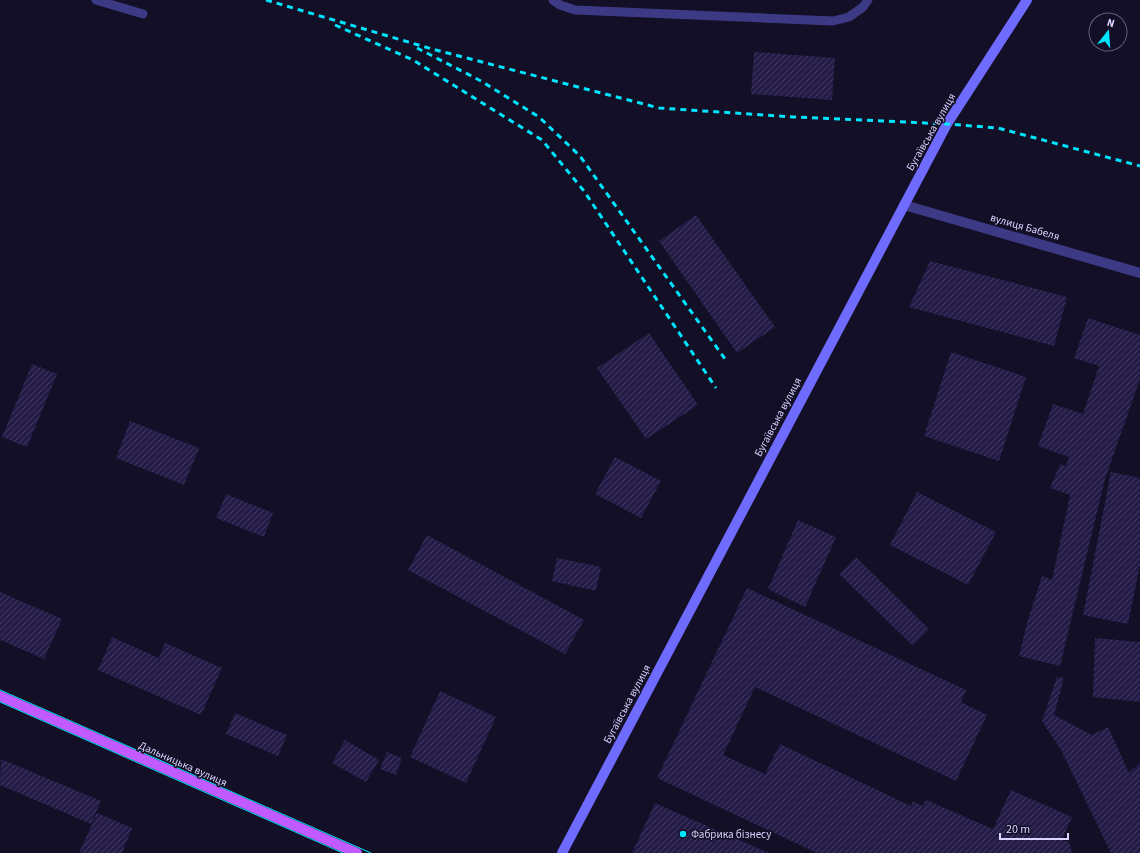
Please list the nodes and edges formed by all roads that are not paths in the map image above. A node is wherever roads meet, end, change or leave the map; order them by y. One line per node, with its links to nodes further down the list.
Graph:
1 (96, 0): 5 (lane)
2 (553, 0): 3 (lane)
3 (868, 0)
4 (1027, 0): 6 (main road, Бугаївська вулиця)
5 (143, 14)
6 (904, 205): 7 (street, вулиця Бабеля); 10 (main road, Бугаївська вулиця)
7 (1140, 273)
8 (0, 696): 9 (main road, Дальницька вулиця)
9 (357, 853)
10 (562, 853)

